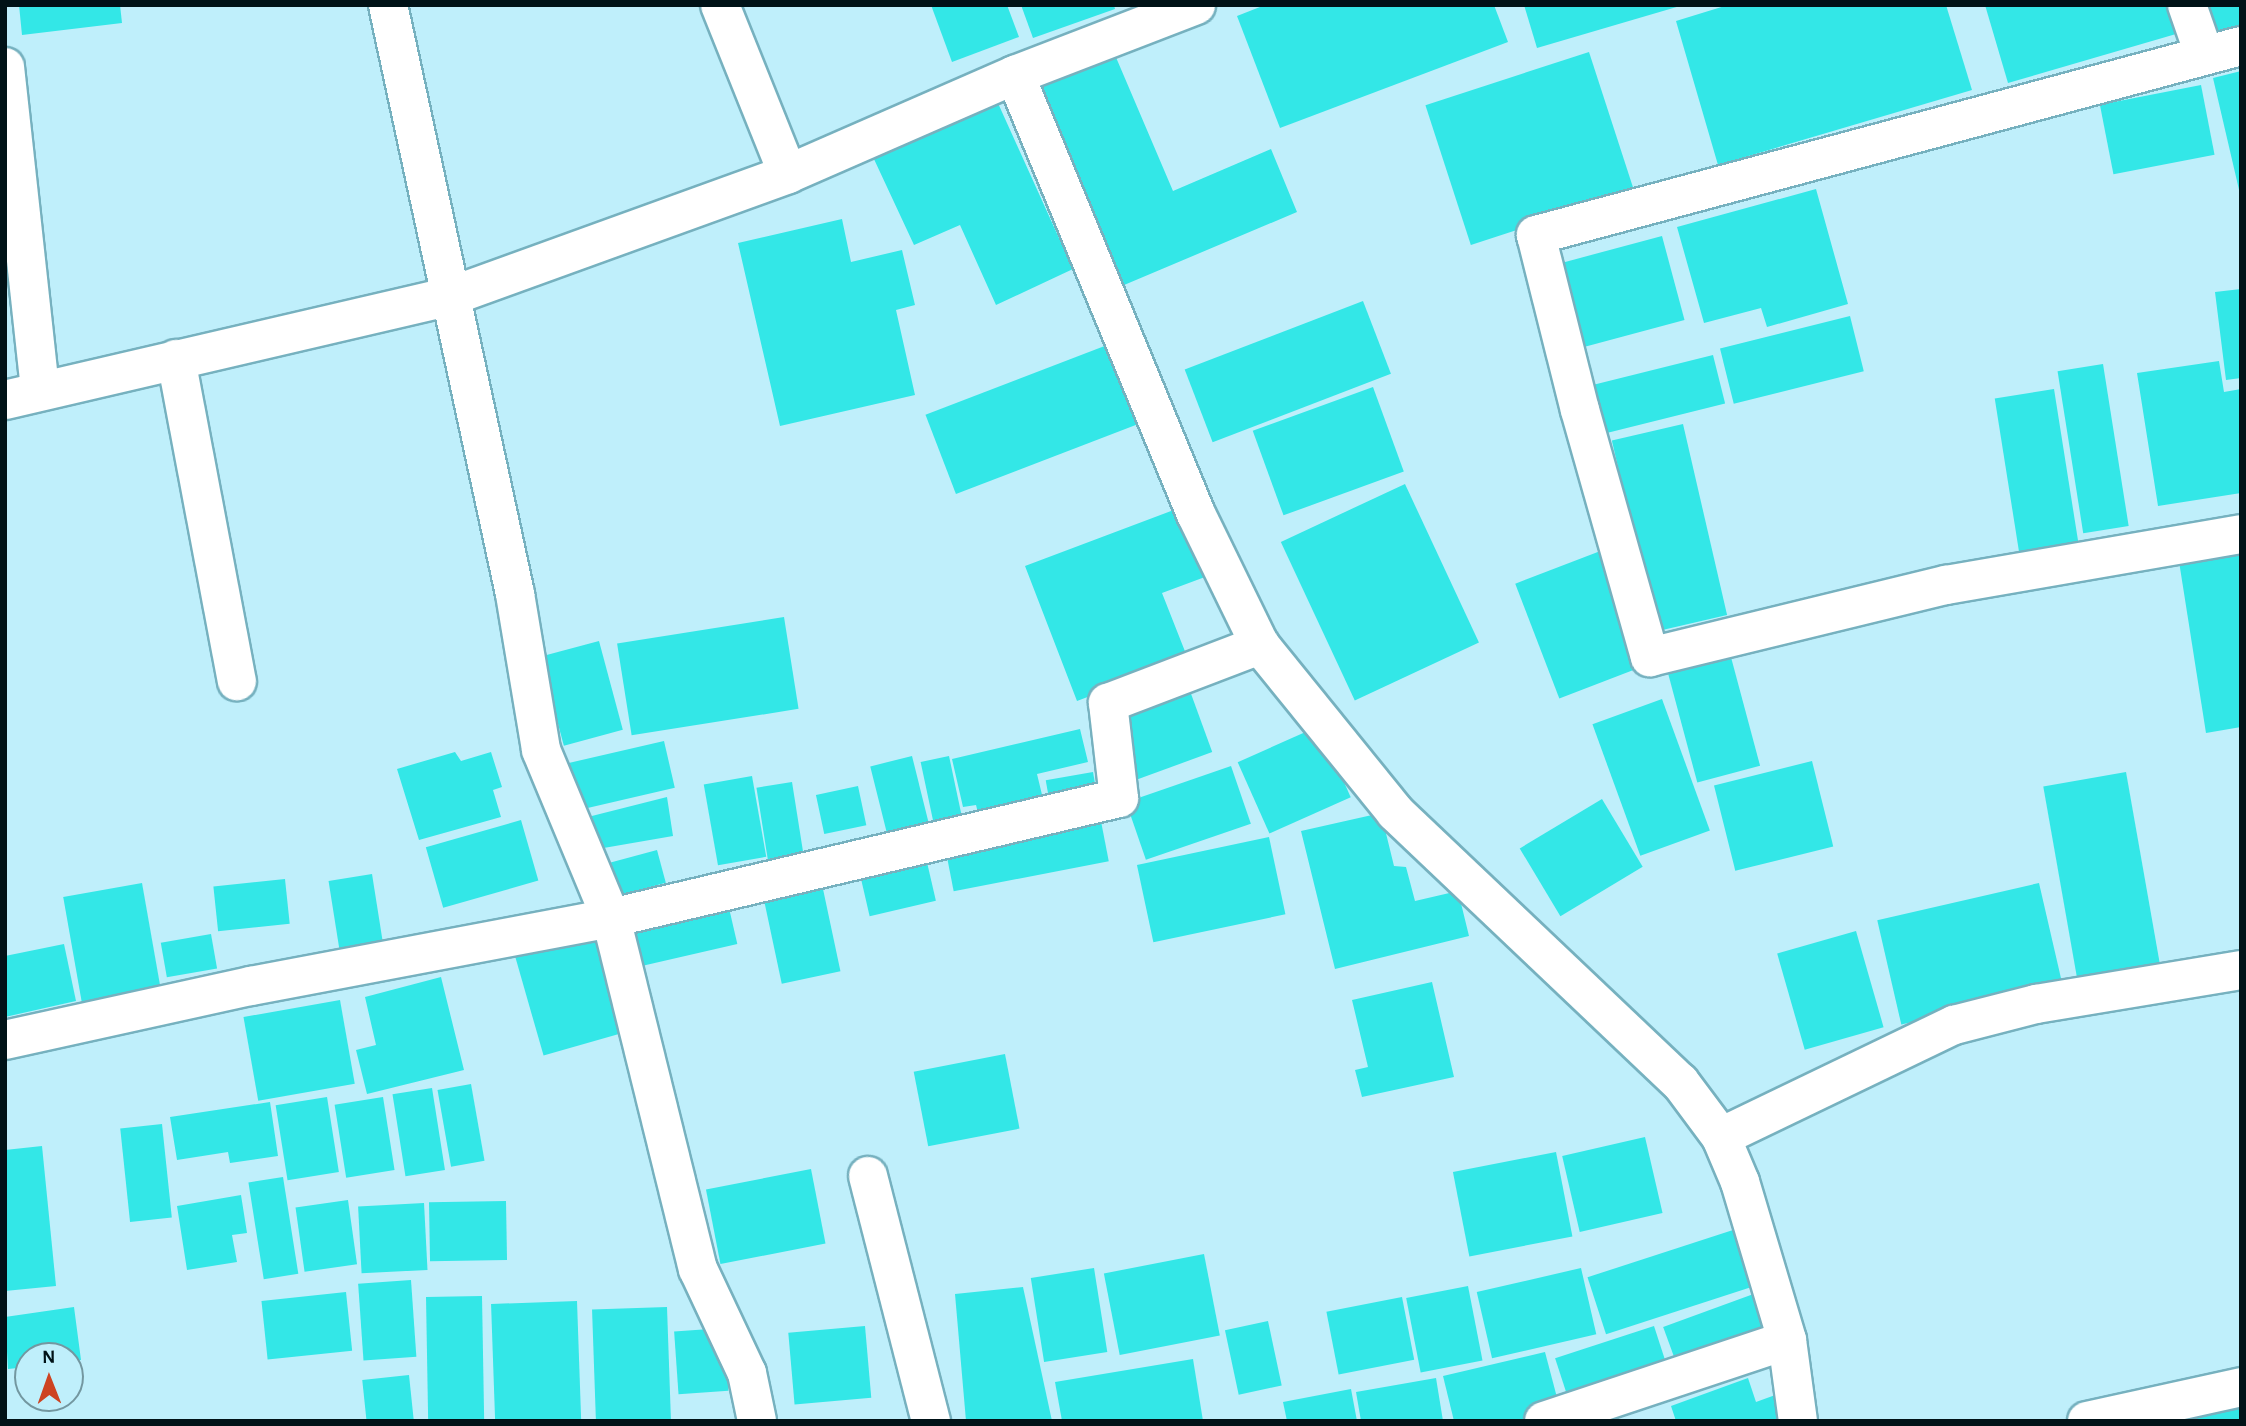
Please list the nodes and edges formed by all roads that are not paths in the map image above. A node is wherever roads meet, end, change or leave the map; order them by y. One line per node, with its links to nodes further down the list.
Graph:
1 (388, 5): 11 (street)
2 (720, 5): 10 (street)
3 (1196, 5): 5 (street)
4 (2187, 5): 7 (street)
5 (1132, 18): 9 (street)
6 (2241, 46): 7 (street)
7 (2204, 54): 14 (street)
8 (5, 67): 13 (street)
9 (1015, 75): 10 (street); 15 (street)
10 (788, 174): 11 (street)
11 (449, 297): 12 (street); 17 (street)
12 (176, 359): 13 (street); 16 (street)
13 (22, 395)
14 (2241, 534)
15 (1260, 645): 17 (street); 20 (street)
16 (237, 681)
17 (611, 918): 19 (street); 24 (street)
18 (2241, 970): 20 (street)
19 (5, 1040)
20 (1721, 1137): 22 (street)
21 (868, 1176): 25 (street)
22 (1787, 1340): 26 (street); 27 (street)
23 (2241, 1387): 28 (street)
24 (757, 1421)
25 (931, 1421)
26 (1544, 1421)
27 (1798, 1421)
28 (2087, 1421)

